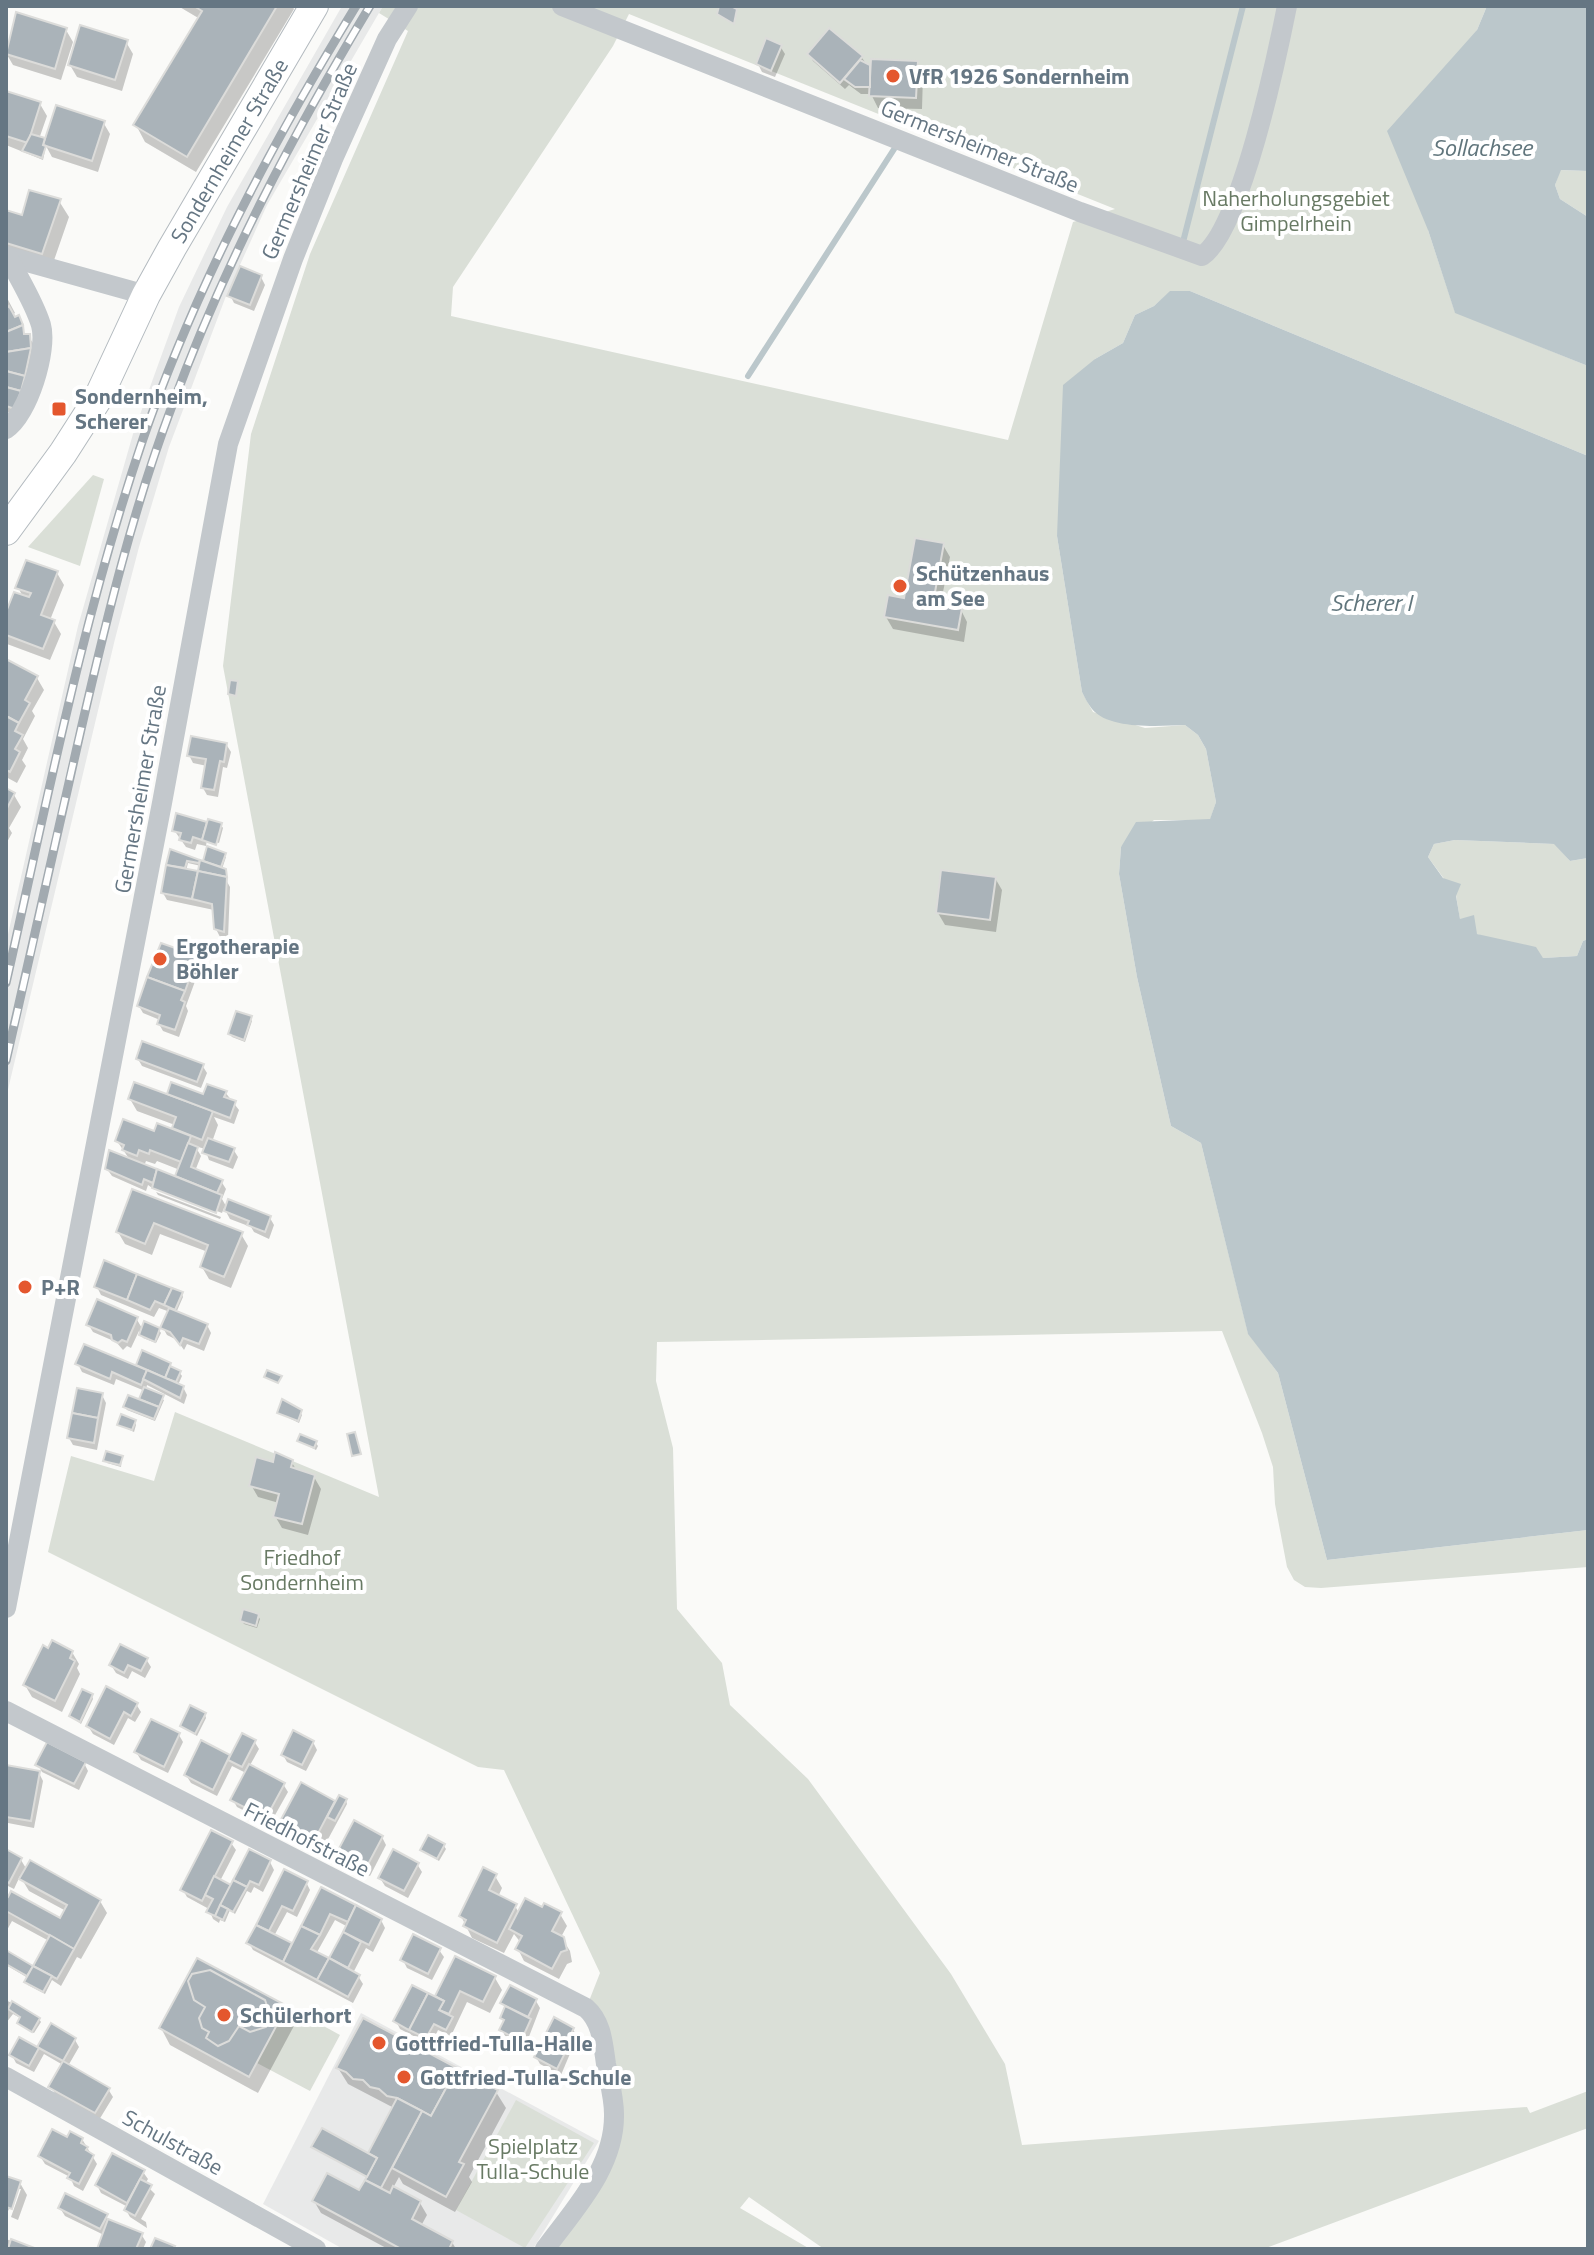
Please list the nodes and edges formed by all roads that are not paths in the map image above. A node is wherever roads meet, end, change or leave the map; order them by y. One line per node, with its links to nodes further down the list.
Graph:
1 (314, 6): 6 (main road, Sondernheimer Straße)
2 (408, 6): 9 (street, Germersheimer Straße)
3 (562, 6): 4 (street, Germersheimer Straße)
4 (1287, 6)
5 (7, 257): 6 (street); 7 (street)
6 (146, 295): 8 (main road, Sondernheimer Straße)
7 (6, 429)
8 (6, 531)
9 (6, 1608)
10 (6, 1711): 13 (street, Friedhofstraße)
11 (6, 2077): 12 (street, Schulstraße)
12 (316, 2249)
13 (545, 2249)

